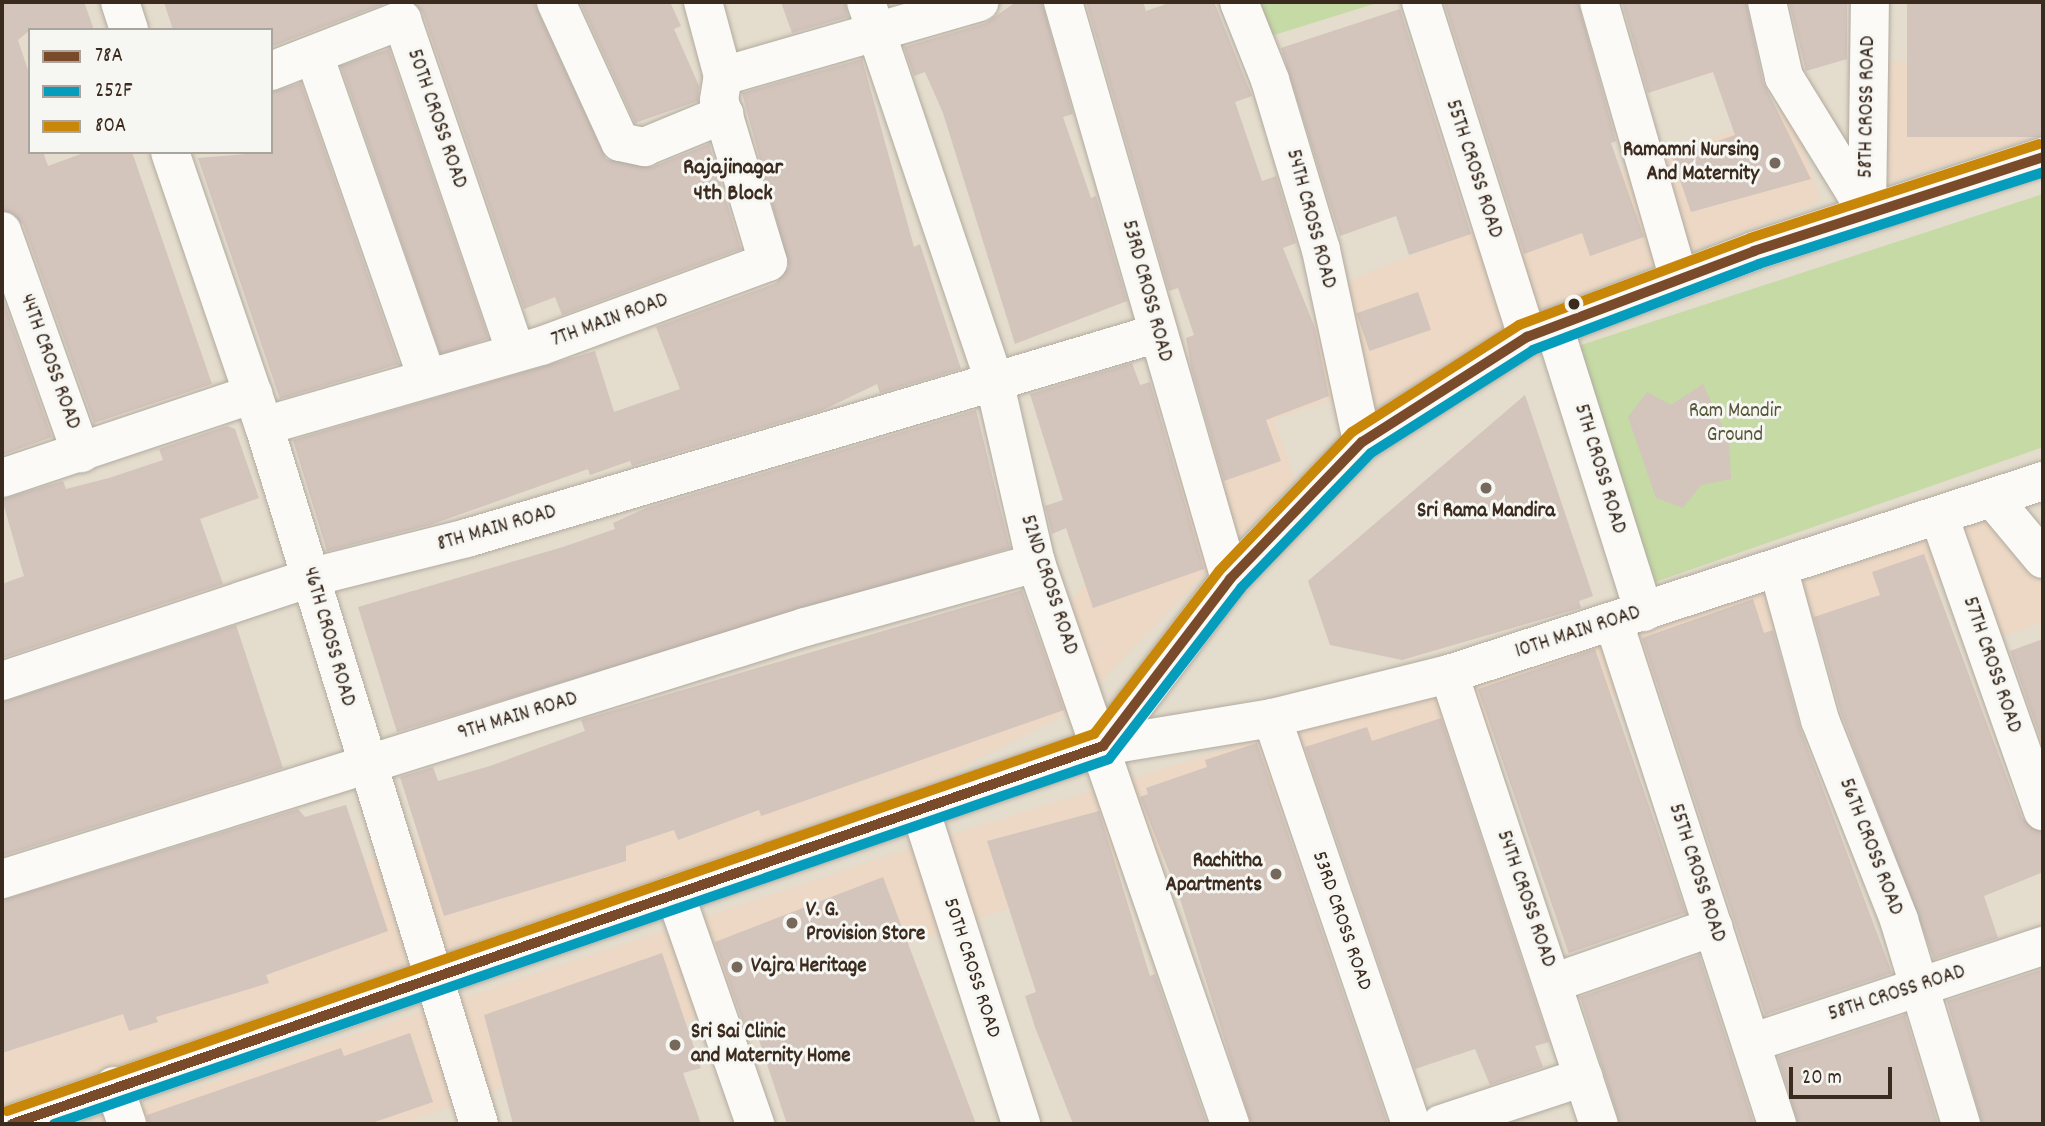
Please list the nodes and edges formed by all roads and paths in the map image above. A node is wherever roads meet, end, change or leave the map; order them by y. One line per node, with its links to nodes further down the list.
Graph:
1 (120, 2): 12 (street)
2 (556, 2): 16 (street)
3 (703, 2): 15 (street, 7TH MAIN ROAD)
4 (980, 2): 11 (street)
5 (1063, 2): 23 (street, 53RD CROSS ROAD)
6 (1239, 2): 28 (street, 54TH CROSS ROAD)
7 (1421, 2): 22 (street, 55TH CROSS ROAD)
8 (1599, 2): 21 (street)
9 (1767, 2): 19 (street)
10 (1870, 2): 19 (street, 58TH CROSS ROAD)
11 (872, 18): 15 (street); 26 (street, 52ND CROSS ROAD)
12 (128, 28)
13 (314, 55): 14 (street, 50TH CROSS ROAD); 24 (street, 50TH CROSS ROAD); 25 (street)
14 (273, 70)
15 (723, 76): 16 (street, 7TH MAIN ROAD)
16 (724, 114): 24 (street, 7TH MAIN ROAD)
17 (171, 154): 27 (street, 46TH CROSS ROAD)
18 (2043, 157): 19 (street)
19 (1867, 212): 21 (street)
20 (2, 231): 29 (street, 44TH CROSS ROAD)
21 (1679, 280): 22 (street)
22 (1541, 332): 28 (street); 39 (street, 5TH CROSS ROAD)
23 (1158, 333): 26 (street, 8TH MAIN ROAD); 38 (street, 53RD CROSS ROAD)
24 (515, 350): 25 (street, 7TH MAIN ROAD)
25 (427, 377): 27 (street, 7TH MAIN ROAD)
26 (994, 380): 35 (street, 52ND CROSS ROAD); 37 (street, 8TH MAIN ROAD)
27 (258, 410): 29 (street, 7TH MAIN ROAD); 37 (street, 46TH CROSS ROAD)
28 (1362, 442): 38 (street)
29 (81, 453): 30 (street, 7TH MAIN ROAD)
30 (2, 478)
31 (2043, 481): 32 (street, 10TH MAIN ROAD)
32 (1993, 499): 33 (street, 10TH MAIN ROAD); 34 (street)
33 (1940, 519): 36 (street, 10TH MAIN ROAD); 45 (street, 57TH CROSS ROAD)
34 (2043, 559)
35 (1036, 563): 43 (street, 52ND CROSS ROAD); 44 (street, 9TH MAIN ROAD)
36 (1779, 571): 39 (street, 10TH MAIN ROAD); 53 (street, 56TH CROSS ROAD)
37 (312, 577): 41 (street, 8TH MAIN ROAD); 44 (street, 46TH CROSS ROAD)
38 (1230, 579): 43 (street)
39 (1629, 617): 40 (street, 10TH MAIN ROAD); 49 (street, 55TH CROSS ROAD)
40 (1449, 674): 42 (street, 10TH MAIN ROAD); 52 (street, 54TH CROSS ROAD)
41 (2, 681)
42 (1272, 718): 43 (street, 10TH MAIN ROAD); 63 (street, 53RD CROSS ROAD)
43 (1103, 746): 46 (street, 10TH MAIN ROAD); 62 (street, 52ND CROSS ROAD)
44 (364, 764): 47 (street, 9TH MAIN ROAD); 51 (street, 46TH CROSS ROAD)
45 (2043, 811)
46 (921, 812): 48 (street, 10TH MAIN ROAD); 61 (street, 50TH CROSS ROAD)
47 (2, 879)
48 (675, 894): 51 (street, 10TH MAIN ROAD); 60 (street)
49 (1713, 927): 52 (street); 54 (street, 55TH CROSS ROAD)
50 (2043, 946): 53 (street, 58TH CROSS ROAD)
51 (434, 974): 56 (street, 10TH MAIN ROAD); 59 (street, 46TH CROSS ROAD)
52 (1553, 983): 55 (street, 54TH CROSS ROAD)
53 (1920, 987): 54 (street, 58TH CROSS ROAD); 67 (street, 56TH CROSS ROAD)
54 (1751, 1043): 66 (street, 55TH CROSS ROAD)
55 (1583, 1077): 64 (street); 65 (street, 54TH CROSS ROAD)
56 (114, 1086): 57 (street, 10TH MAIN ROAD); 58 (street)
57 (12, 1124)
58 (127, 1124)
59 (479, 1124)
60 (755, 1124)
61 (1021, 1124)
62 (1230, 1124)
63 (1411, 1124)
64 (1441, 1124)
65 (1599, 1124)
66 (1777, 1124)
67 (1961, 1124)

